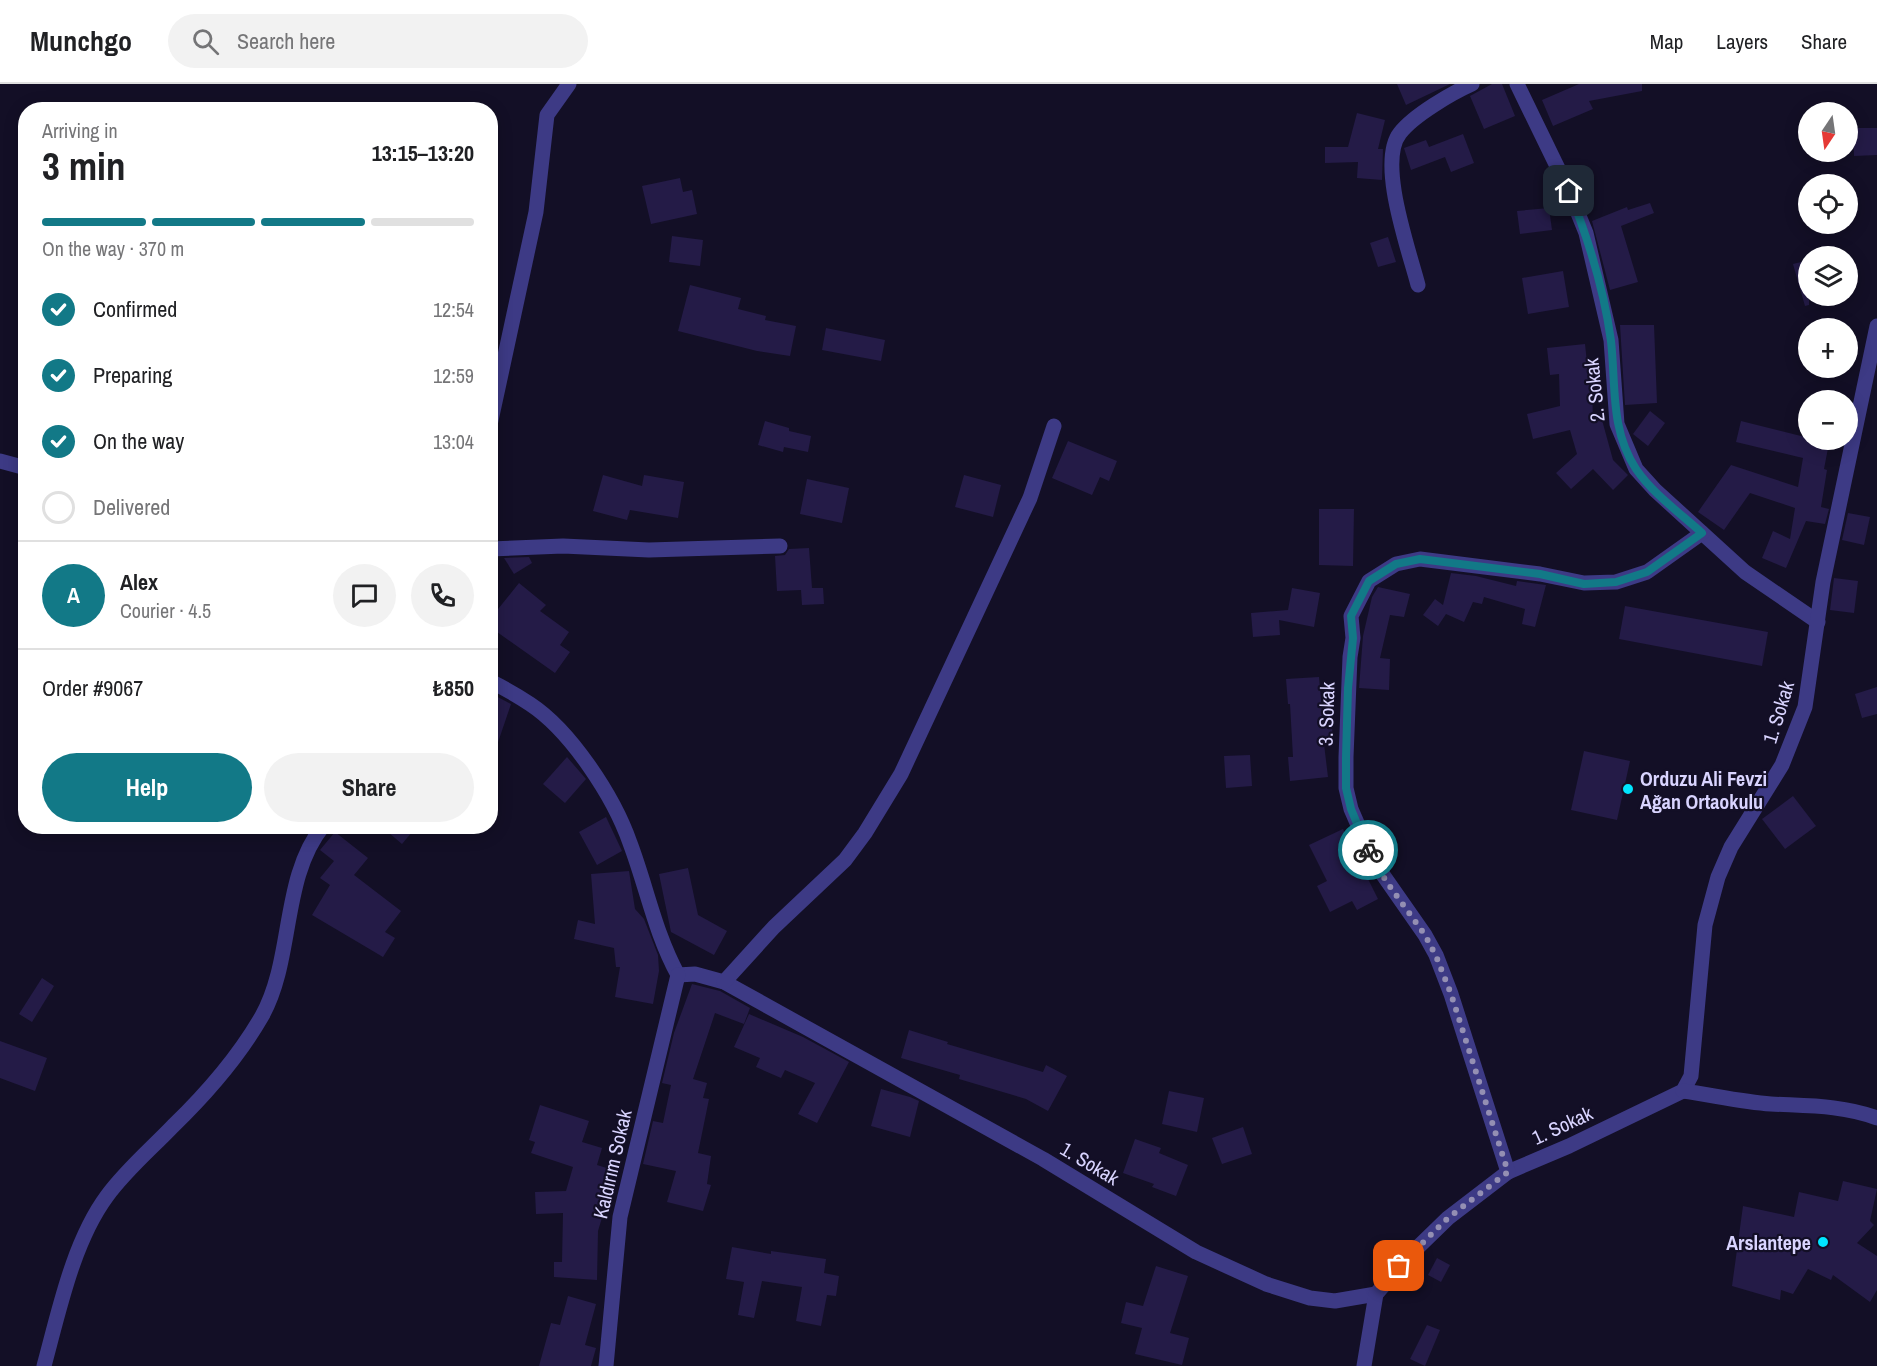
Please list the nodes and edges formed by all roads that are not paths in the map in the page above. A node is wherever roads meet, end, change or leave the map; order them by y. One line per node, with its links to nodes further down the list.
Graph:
1 (568, 84): 6 (street)
2 (1472, 84): 4 (street)
3 (1517, 84): 10 (street, 2. Sokak)
4 (1418, 285)
5 (1877, 326): 13 (street, 1. Sokak)
6 (498, 388)
7 (1054, 426): 17 (street)
8 (0, 461): 9 (street)
9 (18, 466)
10 (1702, 533): 13 (street, 2. Sokak); 20 (street, 3. Sokak)
11 (780, 546): 12 (street)
12 (498, 549)
13 (1818, 622): 18 (street, 1. Sokak)
14 (498, 686): 16 (street)
15 (318, 834): 22 (street)
16 (678, 975): 17 (street, 1. Sokak); 23 (street, Kaldırım Sokak)
17 (724, 982): 21 (street, 1. Sokak)
18 (1683, 1091): 19 (street); 20 (street, 1. Sokak)
19 (1877, 1119)
20 (1508, 1172): 21 (street, 1. Sokak)
21 (1376, 1293): 24 (street)
22 (44, 1366)
23 (606, 1366)
24 (1364, 1366)

